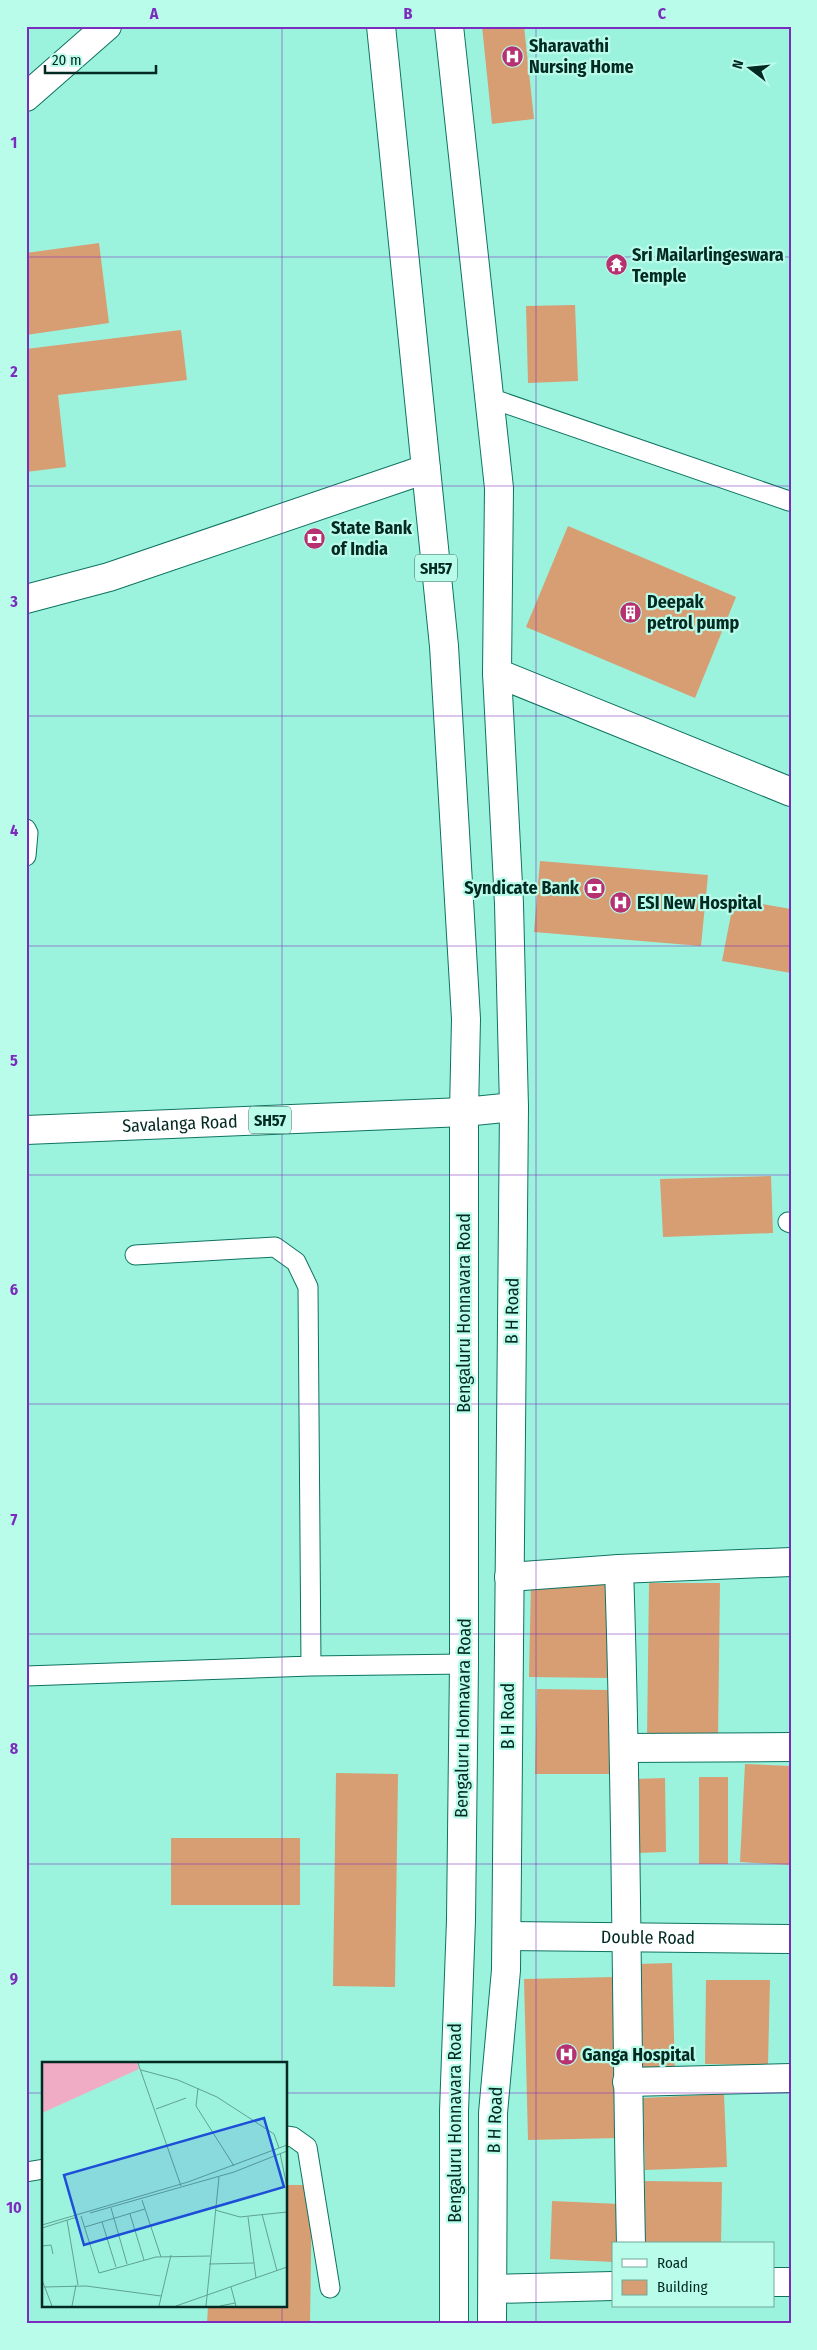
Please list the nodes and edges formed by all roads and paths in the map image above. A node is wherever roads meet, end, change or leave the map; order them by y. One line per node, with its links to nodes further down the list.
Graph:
1 (107, 26): 4 (main road)
2 (381, 26): 6 (main road, SH57)
3 (448, 26): 5 (main road, B H Road)
4 (26, 96)
5 (490, 398): 7 (lane); 9 (main road, B H Road)
6 (426, 469): 8 (main road); 14 (main road, SH57)
7 (789, 501)
8 (26, 599)
9 (496, 673): 10 (main road); 13 (main road, B H Road)
10 (791, 792)
11 (26, 829): 12 (lane)
12 (26, 856)
13 (514, 1107): 14 (main road, Savalanga Road / SH57); 19 (main road, B H Road)
14 (464, 1112): 15 (main road, Savalanga Road / SH57); 20 (main road, Bengaluru Honnavara Road)
15 (26, 1130)
16 (134, 1255): 21 (lane)
17 (791, 1562): 18 (main road)
18 (619, 1568): 19 (main road); 24 (main road)
19 (510, 1577): 25 (main road, B H Road)
20 (464, 1664): 21 (lane); 39 (main road, Bengaluru Honnavara Road)
21 (310, 1666): 22 (lane)
22 (26, 1676)
23 (791, 1747): 24 (main road)
24 (625, 1748): 26 (main road)
25 (507, 1936): 26 (main road, Double Road); 38 (main road, B H Road)
26 (625, 1938): 27 (main road, Double Road); 29 (main road)
27 (791, 1939)
28 (791, 2078): 29 (main road)
29 (627, 2082): 33 (main road)
30 (288, 2136): 37 (lane)
31 (42, 2169): 32 (lane)
32 (26, 2172)
33 (631, 2242)
34 (774, 2282): 35 (main road)
35 (791, 2282)
36 (612, 2286): 38 (main road)
37 (330, 2288)
38 (493, 2289): 40 (main road, B H Road)
39 (454, 2324)
40 (492, 2324)

